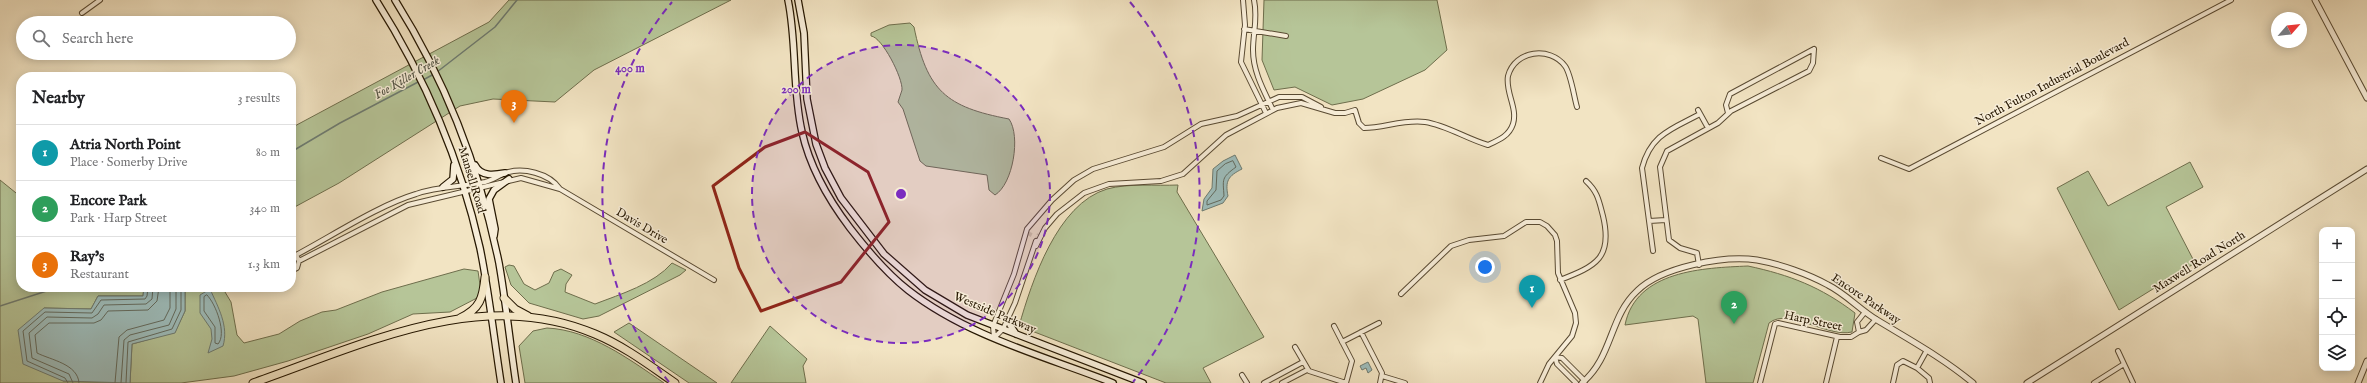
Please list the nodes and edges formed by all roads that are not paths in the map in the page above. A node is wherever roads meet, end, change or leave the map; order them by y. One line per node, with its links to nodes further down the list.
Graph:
1 (100, 0): 10 (street)
2 (376, 0): 24 (main road, Mansell Road)
3 (395, 0): 23 (main road, Mansell Road)
4 (788, 0): 66 (main road, Westside Parkway)
5 (798, 0): 59 (main road, Westside Parkway)
6 (1243, 0): 11 (street)
7 (1254, 0): 12 (street)
8 (2231, 0): 25 (street, North Fulton Industrial Boulevard)
9 (2315, 0): 14 (street)
10 (82, 13)
11 (1244, 29): 12 (street); 16 (street)
12 (1255, 30): 13 (street); 15 (street)
13 (1286, 36)
14 (2367, 98)
15 (1269, 101): 16 (street); 18 (street); 19 (street)
16 (1261, 105): 20 (street); 38 (street)
17 (1578, 107): 18 (street)
18 (1322, 108): 19 (street)
19 (1273, 110): 20 (street)
20 (1266, 113): 55 (street)
21 (1728, 113): 21 (street); 22 (street)
22 (1708, 128): 36 (street); 37 (street)
23 (467, 148): 28 (main road); 32 (main road, Mansell Road)
24 (452, 152): 33 (main road); 34 (main road, Mansell Road)
25 (1881, 158)
26 (2367, 168): 101 (street, Maxwell Road North)
27 (532, 172): 28 (street, Davis Drive); 30 (street); 35 (street, Davis Drive)
28 (505, 173): 32 (street, Davis Drive)
29 (509, 179): 30 (street, Davis Drive); 32 (street, Davis Drive); 39 (main road)
30 (532, 180): 35 (street, Davis Drive)
31 (1586, 181): 48 (street)
32 (479, 185): 34 (street); 39 (main road, Mansell Road)
33 (443, 187): 34 (street); 42 (street)
34 (464, 188): 43 (street); 46 (main road, Mansell Road)
35 (560, 189): 47 (street, Davis Drive)
36 (1666, 220): 37 (street); 44 (street)
37 (1649, 221): 41 (street)
38 (1032, 227): 40 (street); 40 (street)
39 (494, 240): 50 (main road, Mansell Road)
40 (1025, 240): 59 (street)
41 (1653, 251)
42 (296, 255): 43 (street)
43 (299, 261): 45 (street)
44 (1699, 264): 51 (street, Encore Parkway); 81 (street, Encore Parkway)
45 (296, 268)
46 (485, 277): 52 (main road, Mansell Road); 57 (highway)
47 (714, 280)
48 (1560, 280): 49 (street); 71 (street)
49 (1401, 294)
50 (504, 298): 53 (main road, Mansell Road); 54 (highway)
51 (1865, 312): 56 (street, Encore Parkway); 63 (street, Harp Street)
52 (491, 316): 53 (highway); 57 (highway); 83 (main road, Mansell Road)
53 (506, 316): 54 (highway); 84 (main road, Mansell Road)
54 (534, 318): 85 (highway)
55 (1008, 318): 61 (street); 64 (main road)
56 (1876, 319): 63 (street, Harp Street); 69 (street, Encore Parkway)
57 (454, 321): 82 (highway)
58 (1379, 323): 62 (street)
59 (993, 326): 61 (main road, Westside Parkway); 66 (street)
60 (1334, 326): 67 (street)
61 (1003, 330): 64 (main road, Westside Parkway); 66 (street)
62 (1361, 332): 67 (street); 80 (street)
63 (1859, 332): 65 (street, Harp Street)
64 (1017, 335): 87 (main road, Westside Parkway)
65 (1837, 337): 96 (street, Harp Street); 97 (street)
66 (994, 338): 86 (main road, Westside Parkway)
67 (1342, 342): 91 (street)
68 (1296, 347): 73 (street)
69 (1927, 350): 75 (street); 100 (street, Encore Parkway)
70 (2118, 351): 74 (street)
71 (1554, 357): 76 (street); 79 (street); 94 (street)
72 (2367, 361): 104 (street)
73 (1303, 362): 77 (street); 89 (street)
74 (2124, 364): 102 (street); 103 (street)
75 (1917, 368): 98 (street); 99 (street)
76 (1573, 369): 79 (street); 81 (street)
77 (1307, 370): 90 (street); 91 (street)
78 (1242, 375): 88 (street)
79 (1568, 375): 95 (street)
80 (1382, 376): 92 (street); 93 (street)
81 (1583, 382)
82 (253, 383)
83 (501, 383)
84 (516, 383)
85 (675, 383)
86 (1113, 383)
87 (1143, 383)
88 (1247, 383)
89 (1264, 383)
90 (1282, 383)
91 (1346, 383)
92 (1380, 383)
93 (1405, 383)
94 (1540, 383)
95 (1576, 383)
96 (1760, 383)
97 (1826, 383)
98 (1893, 383)
99 (1930, 383)
100 (1972, 383)
101 (2027, 383)
102 (2094, 383)
103 (2134, 383)
104 (2358, 383)

